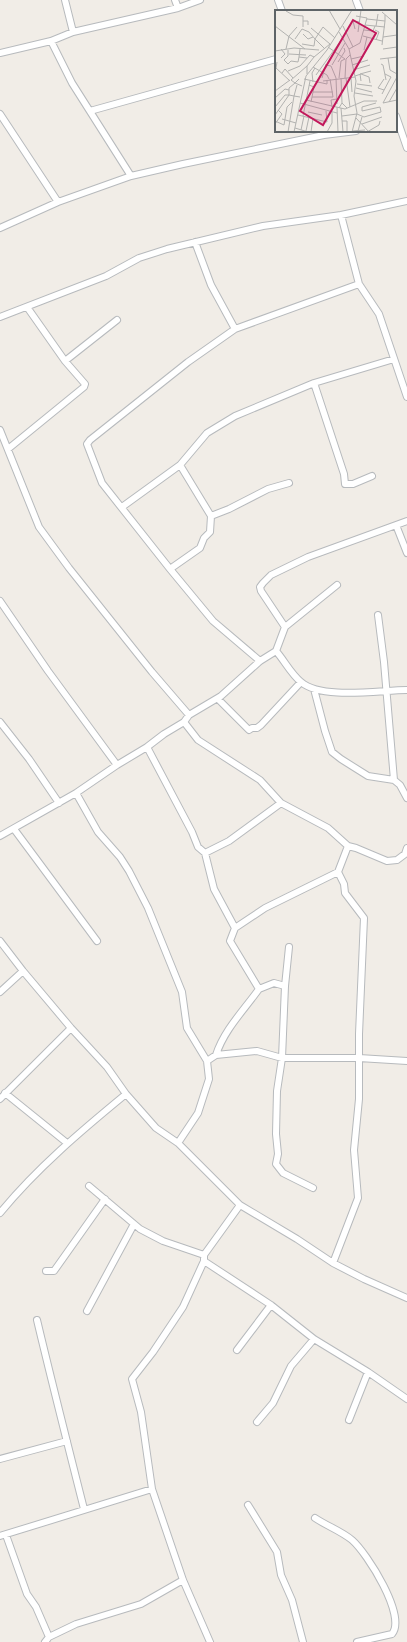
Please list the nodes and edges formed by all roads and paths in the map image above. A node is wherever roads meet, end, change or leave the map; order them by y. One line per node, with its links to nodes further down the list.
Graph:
1 (65, 0): 9 (street)
2 (175, 0): 6 (street)
3 (200, 0): 6 (street)
4 (278, 0): 7 (street)
5 (356, 0): 8 (street)
6 (178, 8): 9 (street)
7 (282, 10)
8 (360, 10)
9 (73, 32): 10 (street)
10 (51, 41): 11 (street); 13 (street)
11 (0, 52)
12 (275, 59): 13 (street)
13 (90, 111): 20 (street)
14 (0, 114): 22 (street)
15 (407, 123): 16 (street)
16 (397, 124): 19 (street)
17 (340, 132): 18 (street)
18 (323, 133): 20 (street)
19 (407, 148)
20 (131, 176): 22 (street)
21 (407, 201): 23 (street)
22 (58, 202): 24 (street)
23 (341, 215): 25 (street); 26 (street)
24 (0, 228)
25 (196, 242): 27 (street); 30 (street)
26 (359, 284): 30 (street); 31 (street)
27 (27, 307): 28 (street); 32 (street)
28 (0, 317)
29 (117, 320): 32 (street)
30 (235, 329): 40 (street)
31 (394, 358): 33 (street); 34 (street)
32 (65, 362): 36 (street)
33 (314, 383): 37 (street); 38 (street)
34 (407, 397)
35 (0, 430): 36 (street)
36 (8, 449): 57 (street)
37 (180, 464): 40 (street); 41 (street)
38 (372, 476)
39 (289, 482): 41 (street)
40 (122, 507): 45 (street)
41 (211, 516): 45 (street)
42 (407, 521): 43 (street)
43 (396, 525): 44 (street); 49 (street)
44 (407, 553)
45 (170, 569): 51 (street)
46 (337, 585): 49 (street)
47 (0, 601): 61 (street)
48 (378, 615): 54 (street)
49 (284, 627): 50 (street)
50 (276, 650): 51 (street); 52 (street)
51 (260, 661): 56 (street)
52 (301, 682): 53 (street); 56 (street)
53 (314, 689): 54 (street); 62 (street)
54 (386, 690): 55 (street); 62 (street)
55 (407, 690)
56 (221, 696): 57 (street)
57 (189, 715): 59 (street)
58 (0, 722): 65 (street)
59 (184, 722): 60 (street); 66 (street)
60 (147, 748): 61 (street); 71 (street)
61 (117, 765): 63 (street)
62 (394, 780): 64 (street)
63 (76, 793): 65 (street); 85 (street)
64 (407, 798)
65 (59, 803): 67 (street)
66 (281, 803): 69 (street); 71 (street)
67 (14, 829): 68 (street); 75 (street)
68 (0, 836)
69 (348, 846): 70 (street); 72 (street)
70 (407, 848)
71 (206, 853): 73 (street)
72 (338, 872): 73 (street); 84 (street)
73 (235, 928): 79 (street)
74 (0, 941): 77 (street)
75 (97, 941)
76 (289, 947): 78 (street)
77 (23, 971): 80 (street); 81 (street)
78 (285, 986): 79 (street); 83 (street)
79 (259, 989): 82 (street)
80 (0, 992)
81 (71, 1028): 87 (street); 88 (street)
82 (216, 1055): 83 (street); 85 (street)
83 (282, 1058): 84 (street); 93 (street)
84 (359, 1058): 86 (street); 99 (street)
85 (207, 1061): 91 (street)
86 (407, 1061)
87 (5, 1093): 89 (street); 90 (street)
88 (126, 1094): 90 (street); 91 (street)
89 (0, 1099)
90 (67, 1143): 96 (street)
91 (178, 1143): 95 (street)
92 (89, 1186): 94 (street)
93 (313, 1188)
94 (105, 1199): 97 (street); 100 (street)
95 (240, 1205): 98 (street); 99 (street)
96 (0, 1213)
97 (134, 1224): 98 (street); 103 (street)
98 (204, 1258): 102 (street); 113 (street)
99 (333, 1263): 101 (street)
100 (46, 1271)
101 (407, 1298)
102 (271, 1305): 105 (street); 106 (street)
103 (87, 1311)
104 (37, 1320): 111 (street)
105 (314, 1339): 107 (street); 110 (street)
106 (237, 1350)
107 (368, 1372): 108 (street); 109 (street)
108 (407, 1399)
109 (349, 1420)
110 (257, 1422)
111 (67, 1441): 112 (street); 115 (street)
112 (0, 1459)
113 (152, 1489): 115 (street); 118 (street)
114 (248, 1505): 121 (street)
115 (84, 1509): 117 (street)
116 (315, 1518): 122 (street)
117 (3, 1536): 119 (street)
118 (183, 1580): 119 (street); 120 (street)
119 (47, 1639)
120 (210, 1642)
121 (303, 1642)
122 (357, 1642)

